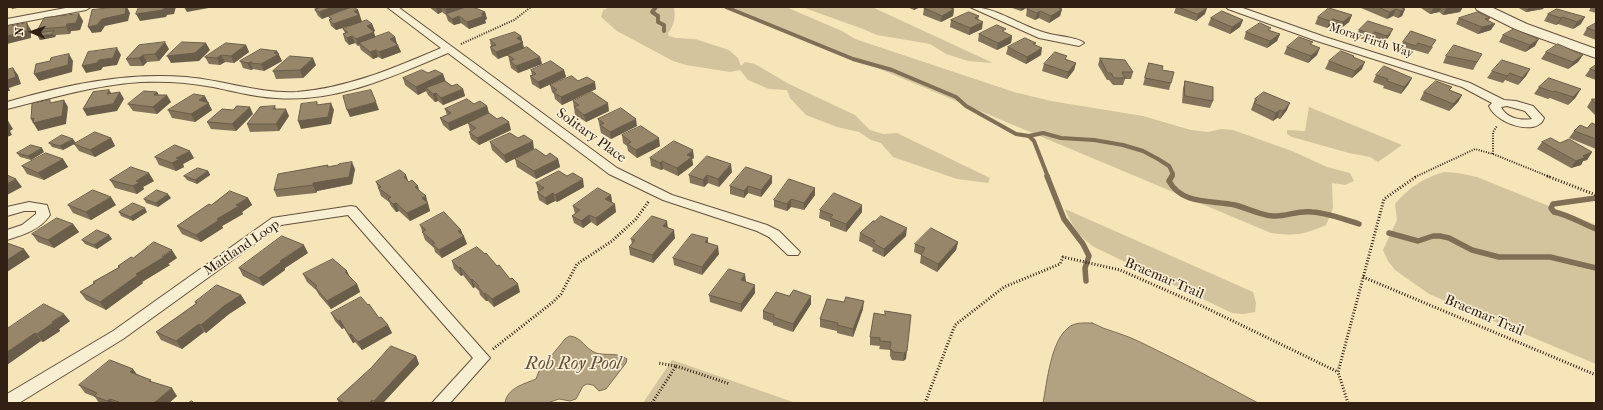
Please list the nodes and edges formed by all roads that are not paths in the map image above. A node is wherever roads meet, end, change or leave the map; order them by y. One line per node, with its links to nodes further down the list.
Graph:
1 (86, 7): 6 (street)
2 (392, 7): 8 (street, Solitary Place)
3 (975, 7): 7 (street)
4 (1231, 7): 10 (street, Moray Firth Way)
5 (1481, 7): 9 (street)
6 (7, 22)
7 (1079, 44)
8 (449, 49): 11 (street); 14 (street, Solitary Place)
9 (1596, 54)
10 (1501, 103): 10 (street, Moray Firth Way)
11 (7, 106)
12 (7, 212): 13 (street)
13 (7, 235)
14 (793, 252)
15 (7, 402): 16 (street, Maitland Loop)
16 (440, 403)

